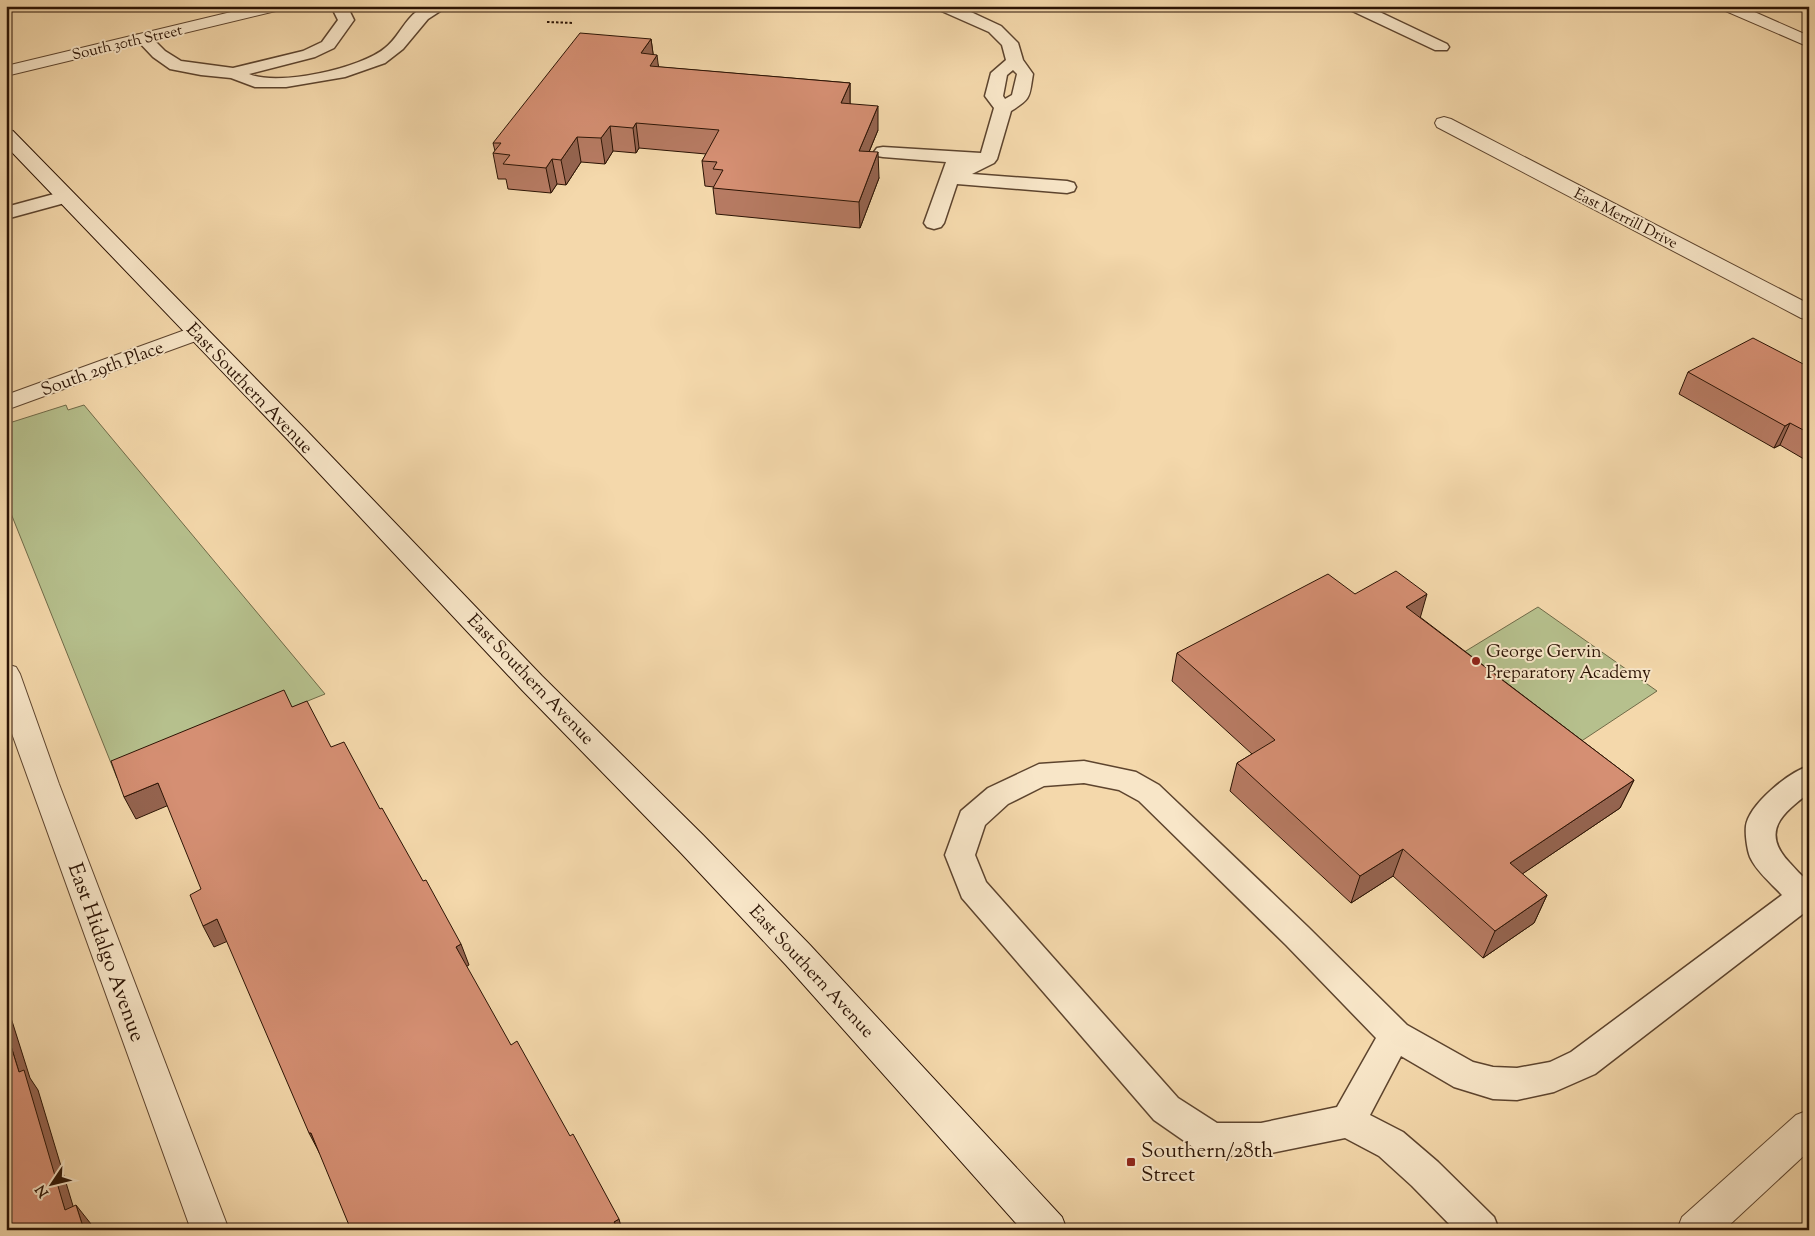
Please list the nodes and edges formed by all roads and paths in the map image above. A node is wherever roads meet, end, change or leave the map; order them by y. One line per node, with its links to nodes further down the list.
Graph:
1 (278, 6): 9 (street, South 30th Street)
2 (340, 6): 12 (lane)
3 (440, 6): 15 (lane)
4 (943, 6): 13 (lane)
5 (1354, 6): 11 (lane)
6 (1727, 6): 10 (street)
7 (547, 22): 8 (path)
8 (574, 23)
9 (143, 38): 14 (street, South 30th Street); 16 (lane)
10 (1809, 42)
11 (1441, 47)
12 (309, 54): 15 (lane); 16 (lane)
13 (1015, 61): 17 (lane); 17 (lane)
14 (6, 71)
15 (341, 72): 16 (lane)
16 (233, 73)
17 (1003, 108): 22 (lane)
18 (1444, 123): 28 (street, East Merrill Drive)
19 (6, 135): 25 (street, East Southern Avenue)
20 (883, 152): 21 (lane)
21 (956, 158): 22 (lane); 23 (lane)
22 (988, 160): 23 (lane)
23 (950, 178): 24 (lane); 27 (lane)
24 (1067, 187)
25 (65, 197): 26 (lane); 29 (street, East Southern Avenue)
26 (6, 213)
27 (934, 223)
28 (1809, 313)
29 (196, 333): 30 (street, South 29th Place); 38 (street, East Southern Avenue)
30 (6, 403)
31 (6, 674): 37 (street, East Hidalgo Avenue)
32 (1809, 777): 33 (lane)
33 (1807, 897): 34 (lane)
34 (1395, 1035): 35 (lane); 35 (lane)
35 (1348, 1121): 39 (lane)
36 (1809, 1127): 40 (street)
37 (210, 1230)
38 (1048, 1230)
39 (1481, 1230)
40 (1696, 1230)

